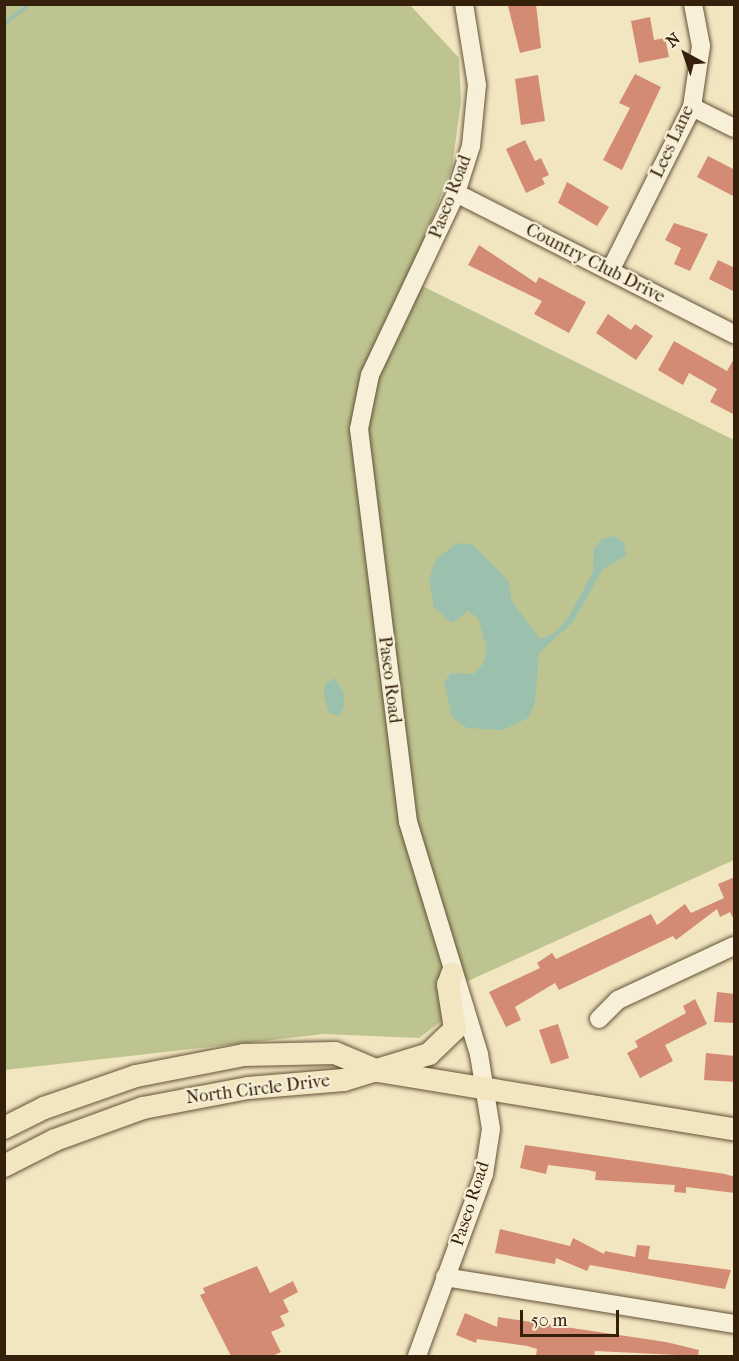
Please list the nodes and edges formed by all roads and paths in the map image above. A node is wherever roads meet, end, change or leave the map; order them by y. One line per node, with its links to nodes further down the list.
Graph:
1 (464, 4): 5 (street, Paseo Road)
2 (693, 4): 3 (street, Lees Lane)
3 (692, 106): 4 (street); 6 (street, Lees Lane)
4 (735, 128)
5 (456, 193): 6 (street, Country Club Drive); 9 (street, Paseo Road)
6 (610, 271): 7 (street, Country Club Drive)
7 (735, 334)
8 (735, 946): 10 (street)
9 (452, 974): 11 (main road); 12 (street, Paseo Road)
10 (599, 1019)
11 (378, 1071): 12 (main road, North Circle Drive); 13 (main road, North Circle Drive); 15 (main road, North Circle Drive)
12 (488, 1088): 14 (main road, North Circle Drive); 16 (street, Paseo Road)
13 (4, 1128)
14 (735, 1129)
15 (4, 1166)
16 (446, 1277): 17 (street); 18 (street, Paseo Road)
17 (735, 1324)
18 (417, 1356)

